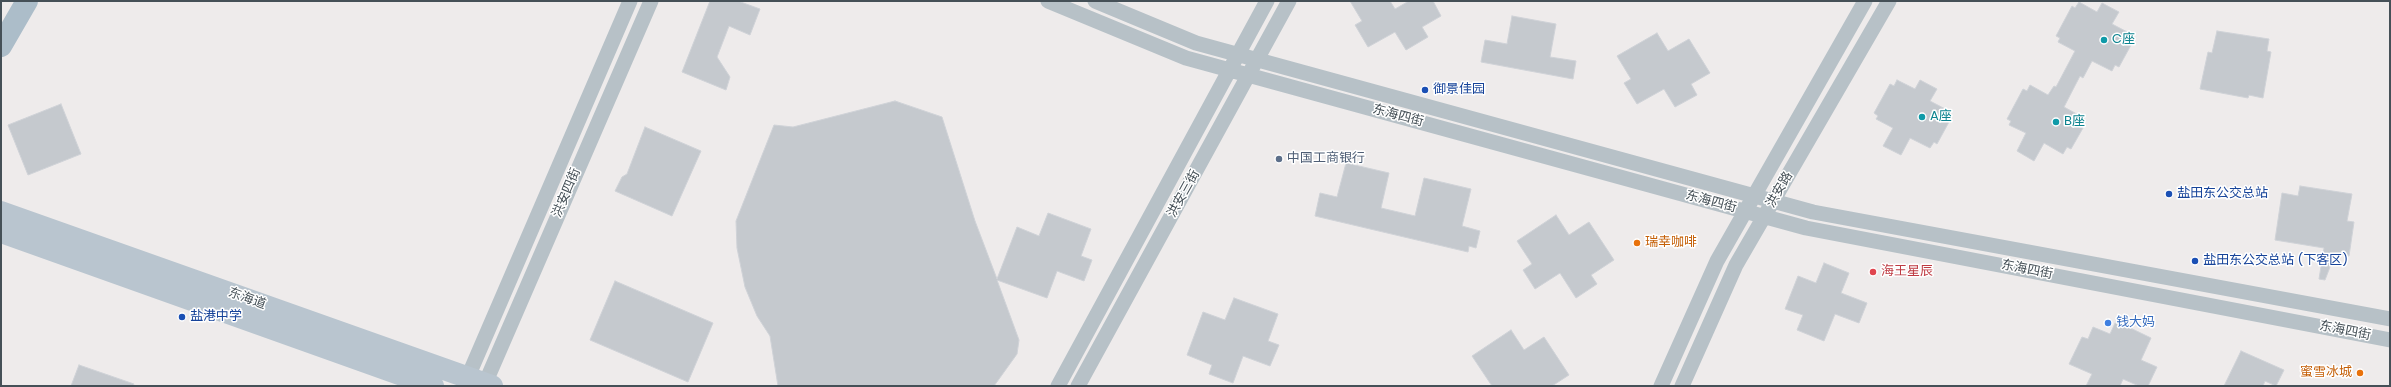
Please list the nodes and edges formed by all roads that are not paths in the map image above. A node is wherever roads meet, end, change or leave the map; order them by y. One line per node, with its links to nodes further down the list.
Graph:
1 (27, 1): 10 (main road)
2 (630, 1): 23 (street, 洪安四街)
3 (651, 1): 23 (street, 洪安四街)
4 (1048, 1): 13 (street, 东海四街)
5 (1095, 1): 11 (street, 东海四街)
6 (1267, 1): 11 (street, 洪安三街)
7 (1289, 1): 12 (street, 洪安三街)
8 (1865, 1): 15 (street, 洪安路)
9 (1889, 1): 16 (street, 洪安路)
10 (1, 46)
11 (1238, 54): 12 (street, 东海四街); 13 (street, 洪安三街)
12 (1257, 60): 14 (street, 洪安三街); 15 (street, 东海四街)
13 (1230, 70): 14 (street, 东海四街); 25 (street, 洪安三街)
14 (1249, 75): 17 (street, 东海四街); 26 (street, 洪安三街)
15 (1754, 196): 16 (street, 东海四街); 17 (street, 洪安路)
16 (1773, 202): 19 (street, 洪安路); 21 (street, 东海四街)
17 (1745, 211): 19 (street, 东海四街); 27 (street, 洪安路)
18 (1, 212): 23 (street, 东海道)
19 (1764, 216): 22 (street, 东海四街); 28 (street, 洪安路)
20 (1, 232): 24 (street, 东海道)
21 (2390, 319)
22 (2390, 340)
23 (479, 384)
24 (433, 386)
25 (1058, 386)
26 (1078, 386)
27 (1661, 386)
28 (1682, 386)

